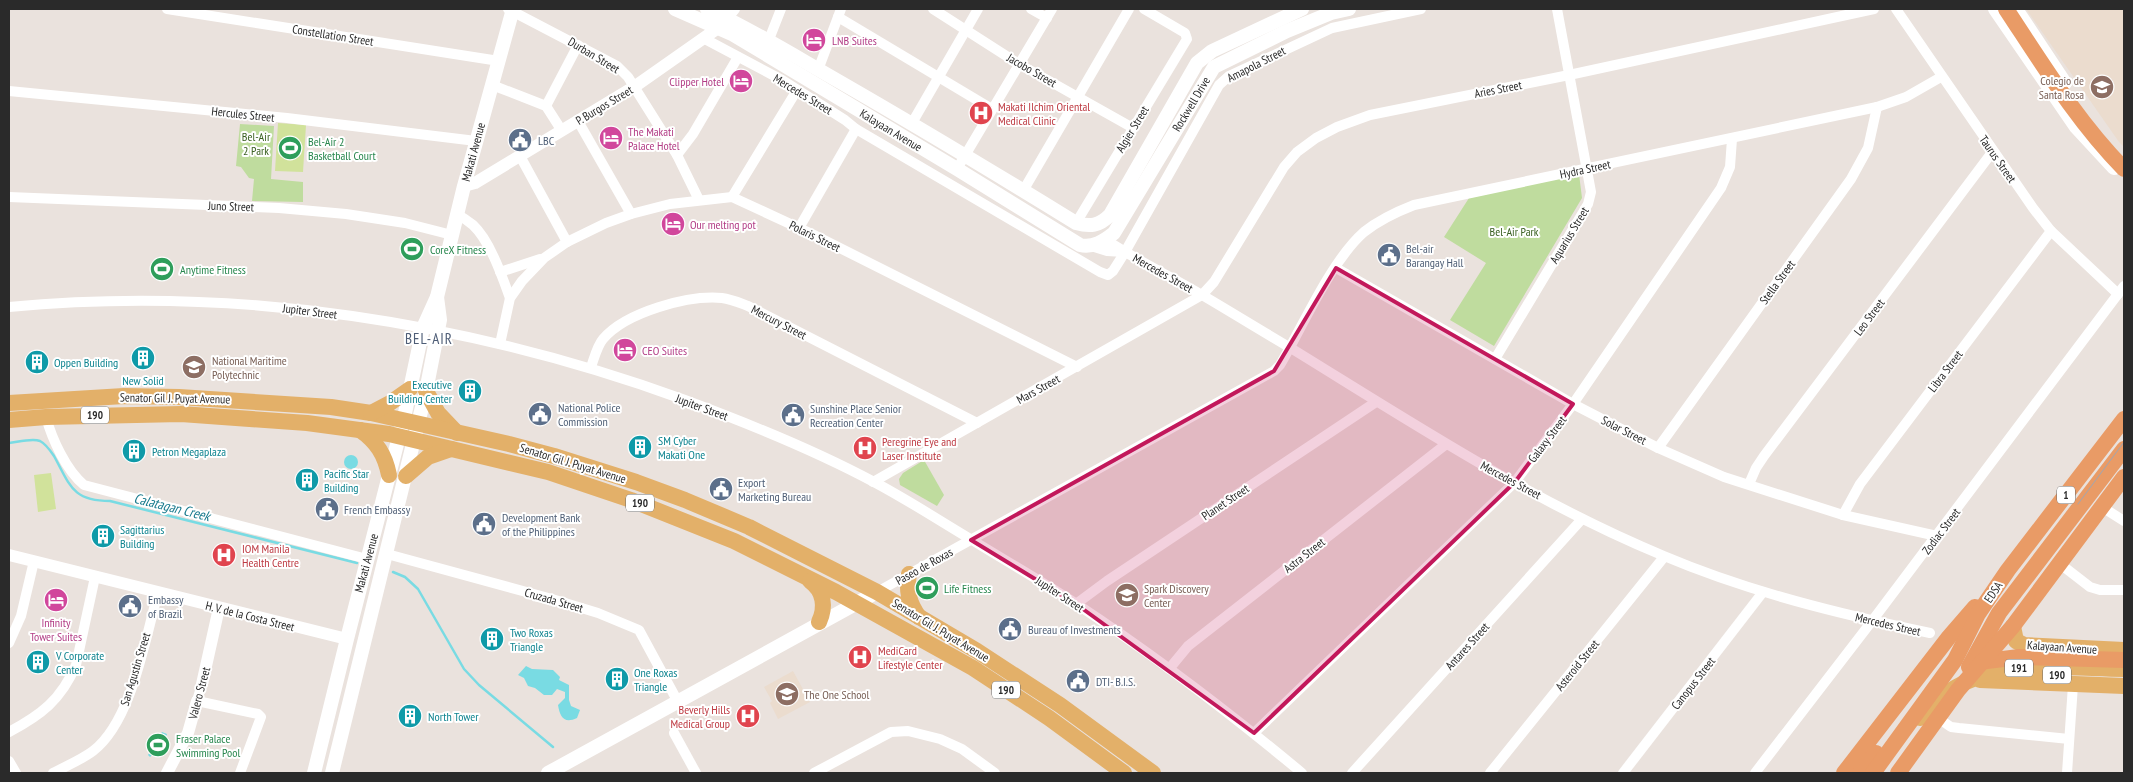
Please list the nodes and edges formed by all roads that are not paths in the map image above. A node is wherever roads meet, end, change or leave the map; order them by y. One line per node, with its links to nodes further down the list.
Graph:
1 (167, 9): 31 (street, Constellation Street)
2 (675, 9): 25 (main road, Kalayaan Avenue)
3 (707, 9): 25 (main road, Kalayaan Avenue)
4 (781, 9): 28 (street)
5 (933, 9): 26 (street, Jacobo Street)
6 (978, 9): 26 (street)
7 (1031, 9): 24 (street)
8 (1052, 9): 24 (street)
9 (1128, 9): 41 (street)
10 (1144, 9): 47 (street, Algier Street)
11 (1302, 9): 22 (main road, Rockwell Drive)
12 (1349, 9): 21 (main road, Rockwell Drive)
13 (1421, 9): 75 (street, Amapola Street)
14 (1557, 9): 34 (street, Aquarius Street)
15 (1874, 9): 34 (street, Aries Street)
16 (1896, 9): 35 (street, Taurus Street)
17 (1994, 9): 60 (main road)
18 (2006, 9): 59 (highway)
19 (2016, 9): 56 (main road)
20 (511, 10): 29 (street, Durban Street); 31 (main road, Makati Avenue)
21 (1330, 11): 72 (main road, Rockwell Drive)
22 (1286, 12): 68 (main road, Rockwell Drive)
23 (839, 13): 33 (street); 36 (street)
24 (1047, 18): 32 (street)
25 (727, 19): 27 (street, P. Burgos Street); 28 (main road, Kalayaan Avenue); 57 (main road, Kalayaan Avenue)
26 (966, 30): 32 (street, Jacobo Street); 36 (street)
27 (703, 38): 30 (street, Mercedes Street); 38 (street, P. Burgos Street)
28 (768, 42): 33 (main road, Kalayaan Avenue)
29 (578, 45): 38 (street, Durban Street); 42 (street)
30 (738, 57): 39 (street, Mercedes Street); 54 (street)
31 (498, 61): 37 (main road, Makati Avenue)
32 (1019, 64): 41 (street, Jacobo Street); 44 (street)
33 (818, 70): 46 (main road, Kalayaan Avenue)
34 (1569, 75): 58 (street, Aquarius Street); 80 (street, Aries Street)
35 (1941, 77): 43 (street, Hydra Street); 52 (street, Taurus Street)
36 (938, 78): 44 (street); 46 (street)
37 (492, 85): 42 (street); 51 (main road, Makati Avenue)
38 (634, 87): 45 (street, P. Burgos Street); 54 (street, Durban Street)
39 (798, 90): 48 (street, Mercedes Street); 63 (street)
40 (9, 91): 51 (street, Hercules Street)
41 (1076, 96): 47 (street, Jacobo Street); 62 (street)
42 (546, 106): 49 (street)
43 (1876, 107): 50 (street, Hydra Street); 104 (street, Stella Street)
44 (992, 109): 53 (street)
45 (578, 122): 49 (street, P. Burgos Street); 67 (street)
46 (912, 124): 53 (main road, Kalayaan Avenue)
47 (1133, 128): 68 (street, Algier Street)
48 (856, 129): 69 (street); 75 (street, Mercedes Street)
49 (562, 131): 55 (street, P. Burgos Street)
50 (1732, 139): 58 (street, Hydra Street); 94 (street, Galaxy Street)
51 (476, 141): 61 (main road, Makati Avenue)
52 (1992, 151): 70 (street, Taurus Street); 111 (street, Leo Street)
53 (965, 154): 57 (street); 62 (main road, Kalayaan Avenue)
54 (677, 155): 65 (street, Durban Street)
55 (520, 156): 61 (street, P. Burgos Street); 73 (street)
56 (2124, 161)
57 (957, 168): 74 (main road, Kalayaan Avenue)
58 (1588, 168): 77 (street, Hydra Street); 88 (street, Aquarius Street)
59 (2124, 169)
60 (2124, 176)
61 (464, 186): 66 (main road, Makati Avenue)
62 (1023, 191): 68 (main road, Kalayaan Avenue)
63 (732, 197): 65 (street); 69 (street, Polaris Street)
64 (9, 198): 71 (street, Juno Street)
65 (700, 200): 67 (street)
66 (457, 214): 71 (main road, Makati Avenue); 78 (street)
67 (631, 214): 73 (street)
68 (1082, 224): 72 (main road, Kalayaan Avenue)
69 (799, 228): 90 (street, Polaris Street)
70 (2051, 231): 79 (street, Taurus Street); 113 (street, Libra Street)
71 (452, 235): 81 (main road, Makati Avenue)
72 (1106, 240): 74 (main road); 75 (street, Mercedes Street)
73 (567, 242): 76 (street)
74 (1091, 246): 75 (street, Mercedes Street)
75 (1125, 252): 80 (street, Mercedes Street)
76 (544, 258): 78 (street); 82 (street)
77 (1336, 268): 87 (street, Hydra Street); 88 (street, Solar Street)
78 (500, 272): 82 (street)
79 (2121, 290): 116 (street, Zodiac Street)
80 (1202, 295): 87 (street, Mercedes Street); 90 (street, Mars Street)
81 (437, 297): 84 (main road, Makati Avenue); 85 (main road, Makati Avenue)
82 (510, 298): 86 (street)
83 (9, 307): 84 (street, Jupiter Street)
84 (423, 328): 85 (street, Jupiter Street); 91 (main road, Makati Avenue)
85 (438, 330): 86 (street, Jupiter Street); 91 (main road, Makati Avenue)
86 (500, 344): 89 (street, Jupiter Street)
87 (1290, 348): 92 (street, Mercedes Street); 117 (street, Paseo de Roxas)
88 (1495, 359): 94 (street, Solar Street)
89 (591, 367): 99 (street, Mercury Street); 109 (street, Jupiter Street)
90 (1077, 367): 99 (street, Mars Street)
91 (418, 390): 95 (main road); 101 (main road, Makati Avenue); 102 (main road)
92 (1376, 402): 103 (street, Mercedes Street); 133 (street, Planet Street)
93 (9, 403): 95 (main road, Senator Gil J. Puyat Avenue / 190)
94 (1573, 404): 104 (street, Solar Street); 110 (street, Galaxy Street)
95 (371, 413): 101 (main road, Senator Gil J. Puyat Avenue / 190)
96 (46, 417): 98 (main road, Senator Gil J. Puyat Avenue / 190); 100 (main road, Senator Gil J. Puyat Avenue / 190); 123 (street)
97 (2124, 419): 124 (highway, EDSA / 1)
98 (9, 420)
99 (977, 423): 109 (street, Mars Street)
100 (360, 430): 101 (main road, Senator Gil J. Puyat Avenue / 190); 106 (main road)
101 (409, 430): 102 (main road, Senator Gil J. Puyat Avenue / 190); 106 (main road, Makati Avenue); 107 (main road, Makati Avenue)
102 (454, 441): 107 (main road); 127 (main road, Senator Gil J. Puyat Avenue / 190); 129 (main road, Senator Gil J. Puyat Avenue / 190)
103 (1445, 445): 110 (street, Mercedes Street); 145 (street, Astra Street)
104 (1658, 448): 111 (street, Solar Street)
105 (2124, 449): 153 (highway)
106 (389, 474): 123 (main road, Makati Avenue)
107 (406, 476): 118 (main road, Makati Avenue)
108 (2124, 477): 112 (highway)
109 (873, 482): 117 (street, Jupiter Street)
110 (1515, 482): 114 (street, Mercedes Street); 159 (street, Galaxy Street)
111 (1749, 484): 113 (street, Solar Street)
112 (2102, 507): 115 (street); 122 (highway)
113 (1843, 515): 116 (street, Solar Street)
114 (1582, 519): 120 (street, Mercedes Street); 175 (street, Antares Street)
115 (2124, 521)
116 (1937, 536): 136 (street, Zodiac Street)
117 (972, 540): 125 (street, Paseo de Roxas); 133 (street, Jupiter Street)
118 (387, 554): 155 (street, Cruzada Street); 167 (main road, Makati Avenue)
119 (9, 555): 121 (street, H. V. de la Costa Street)
120 (1664, 556): 130 (street, Mercedes Street); 176 (street, Asteroid Street)
121 (34, 561): 126 (street, H. V. de la Costa Street); 141 (street)
122 (2059, 563): 128 (street); 138 (highway)
123 (365, 567): 140 (main road, Makati Avenue)
124 (2008, 570): 179 (highway, 1); 181 (highway, EDSA / 1)
125 (910, 574): 129 (street, Paseo de Roxas); 135 (main road)
126 (95, 577): 131 (street, H. V. de la Costa Street); 157 (street)
127 (806, 578): 132 (main road, Senator Gil J. Puyat Avenue / 190); 137 (main road)
128 (2124, 590)
129 (877, 592): 132 (main road, Paseo de Roxas); 135 (main road, Senator Gil J. Puyat Avenue / 190)
130 (1764, 592): 136 (street, Mercedes Street); 177 (street, Canopus Street)
131 (158, 593): 134 (street, H. V. de la Costa Street); 163 (street, San Agustin Street)
132 (856, 603): 137 (main road, Paseo de Roxas); 172 (main road, Senator Gil J. Puyat Avenue / 190)
133 (1076, 604): 145 (street, Jupiter Street)
134 (218, 608): 140 (street, H. V. de la Costa Street); 150 (street, Valero Street)
135 (919, 617): 173 (main road, Senator Gil J. Puyat Avenue / 190)
136 (1872, 621): 139 (street, Mercedes Street); 178 (street, Zodiac Street)
137 (819, 622): 155 (main road, Paseo de Roxas)
138 (2013, 626): 142 (main road, Kalayaan Avenue); 153 (highway)
139 (1930, 633)
140 (347, 639): 166 (main road, Makati Avenue)
141 (9, 643)
142 (2031, 646): 143 (main road, Kalayaan Avenue / 190); 147 (main road); 148 (main road)
143 (2124, 650)
144 (2124, 660): 180 (highway)
145 (1169, 669): 159 (street, Jupiter Street)
146 (2124, 669): 181 (main road, 191)
147 (2036, 674): 148 (main road, 190); 149 (main road, 190)
148 (2013, 678): 151 (main road); 153 (main road)
149 (2124, 678): 182 (main road, 191)
150 (202, 684): 154 (street, Valero Street)
151 (2073, 685): 152 (main road); 160 (street)
152 (2124, 686)
153 (1958, 690): 156 (highway)
154 (197, 701): 164 (street, Valero Street); 165 (street)
155 (678, 702): 168 (main road, Paseo de Roxas)
156 (1938, 718): 160 (street); 183 (highway)
157 (9, 732)
158 (674, 733): 169 (street)
159 (1254, 733): 174 (street, Jupiter Street)
160 (2069, 739): 184 (street)
161 (9, 760): 162 (street)
162 (16, 773)
163 (52, 773)
164 (167, 773)
165 (240, 773)
166 (314, 773)
167 (332, 773)
168 (548, 773)
169 (696, 773)
170 (814, 773): 171 (street)
171 (996, 773)
172 (1124, 773)
173 (1153, 773)
174 (1302, 773)
175 (1352, 773)
176 (1490, 773)
177 (1623, 773)
178 (1755, 773)
179 (1844, 773)
180 (1860, 773)
181 (1874, 773)
182 (1889, 773)
183 (1898, 773)
184 (2067, 773)

